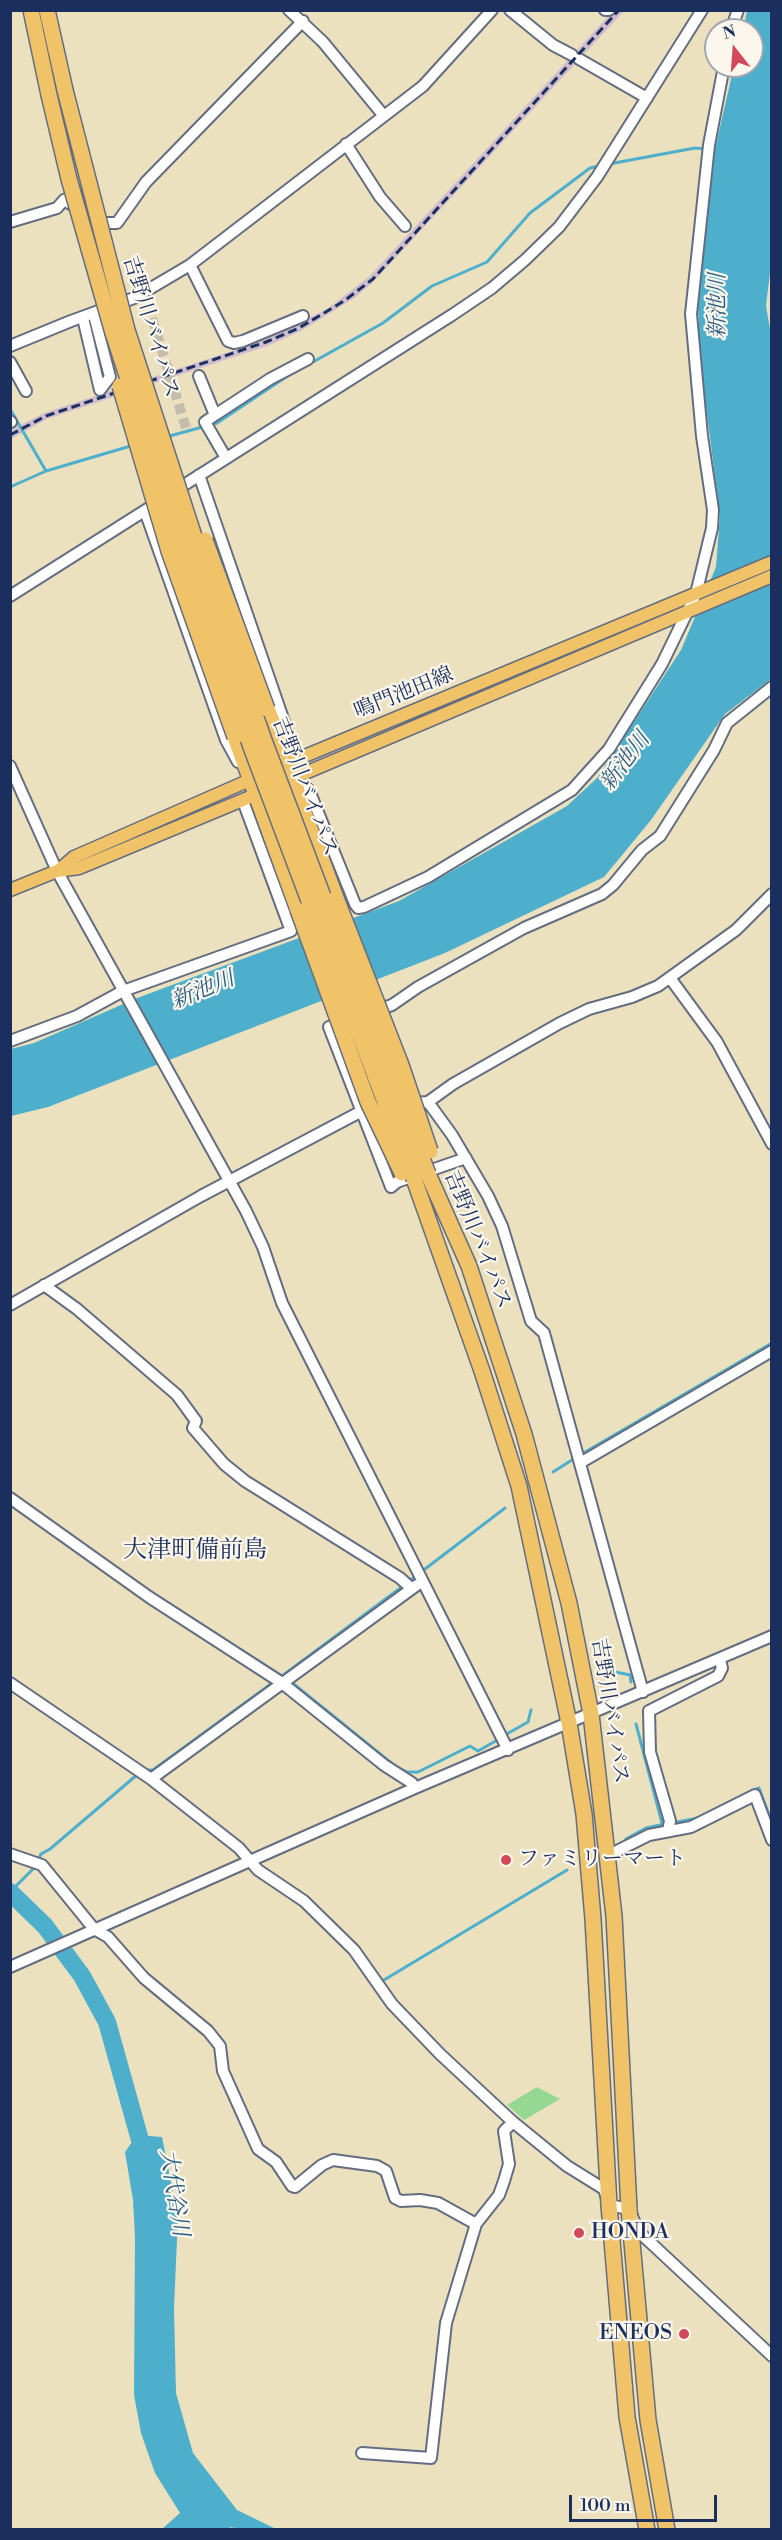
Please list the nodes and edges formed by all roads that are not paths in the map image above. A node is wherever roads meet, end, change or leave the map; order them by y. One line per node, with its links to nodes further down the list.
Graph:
1 (31, 10): 19 (highway, 吉野川バイパス, bridge)
2 (47, 10): 9 (highway, 吉野川バイパス)
3 (53, 10): 9 (highway)
4 (289, 10): 8 (street)
5 (492, 10): 12 (street)
6 (510, 10): 11 (street)
7 (702, 10): 11 (street)
8 (303, 21): 12 (street); 14 (street)
9 (55, 47): 19 (highway, 吉野川バイパス, bridge)
10 (722, 78): 31 (street)
11 (647, 98): 26 (street)
12 (384, 116): 13 (street)
13 (346, 144): 15 (street); 16 (street)
14 (10, 222)
15 (405, 226)
16 (190, 266): 17 (street); 18 (street)
17 (89, 316): 17 (street); 20 (street)
18 (303, 316)
19 (120, 332): 36 (highway, bridge); 37 (highway, bridge); 49 (highway, 吉野川バイパス, bridge)
20 (10, 346)
21 (308, 358): 25 (street)
22 (10, 362): 24 (street)
23 (199, 376): 25 (street)
24 (26, 391)
25 (215, 415): 26 (street)
26 (226, 458): 27 (street)
27 (199, 475): 28 (street); 36 (street)
28 (145, 511): 32 (street); 37 (street)
29 (771, 562): 31 (main road, 鳴門池田線)
30 (771, 576): 33 (main road, 鳴門池田線)
31 (698, 593): 33 (street); 36 (main road, 鳴門池田線)
32 (10, 596)
33 (691, 610): 36 (main road, 鳴門池田線); 36 (street)
34 (771, 687): 45 (street)
35 (10, 765): 38 (street)
36 (292, 770): 37 (main road, 鳴門池田線); 49 (highway, bridge)
37 (248, 792): 38 (main road, 鳴門池田線); 38 (main road, 鳴門池田線); 42 (street); 49 (highway, bridge)
38 (57, 872): 39 (main road, 鳴門池田線); 42 (street)
39 (10, 890)
40 (771, 894): 41 (street)
41 (670, 978): 44 (street); 46 (street)
42 (124, 994): 43 (street); 50 (street)
43 (10, 1041)
44 (428, 1102): 45 (street); 48 (street)
45 (360, 1112): 48 (street); 50 (street)
46 (768, 1128): 47 (street)
47 (771, 1144)
48 (466, 1158): 54 (street)
49 (421, 1177): 63 (highway, 吉野川バイパス); 64 (highway, 吉野川バイパス)
50 (229, 1182): 51 (street); 56 (street)
51 (44, 1285): 52 (street); 57 (street)
52 (10, 1305)
53 (771, 1351): 54 (street)
54 (580, 1463): 62 (street)
55 (10, 1498): 61 (street)
56 (422, 1582): 57 (street); 65 (street)
57 (411, 1588): 61 (street)
58 (771, 1636): 59 (street)
59 (720, 1660): 62 (street); 68 (street)
60 (10, 1683): 66 (street)
61 (282, 1683): 66 (street); 67 (street)
62 (643, 1692): 63 (street)
63 (591, 1714): 64 (street); 71 (highway, 吉野川バイパス)
64 (569, 1723): 65 (street); 76 (highway, 吉野川バイパス)
65 (508, 1750): 67 (street)
66 (151, 1779): 72 (street)
67 (415, 1788): 72 (street)
68 (669, 1826): 69 (street); 71 (street)
69 (771, 1840)
70 (10, 1854): 73 (street)
71 (607, 1856): 77 (highway, 吉野川バイパス)
72 (249, 1861): 73 (street); 75 (street)
73 (89, 1932): 74 (street); 78 (street)
74 (10, 1966)
75 (513, 2122): 76 (street); 78 (street)
76 (609, 2205): 77 (street); 81 (highway, 吉野川バイパス)
77 (629, 2209): 79 (street); 82 (highway, 吉野川バイパス)
78 (476, 2224): 80 (street)
79 (771, 2356)
80 (362, 2453)
81 (647, 2529)
82 (667, 2529)

